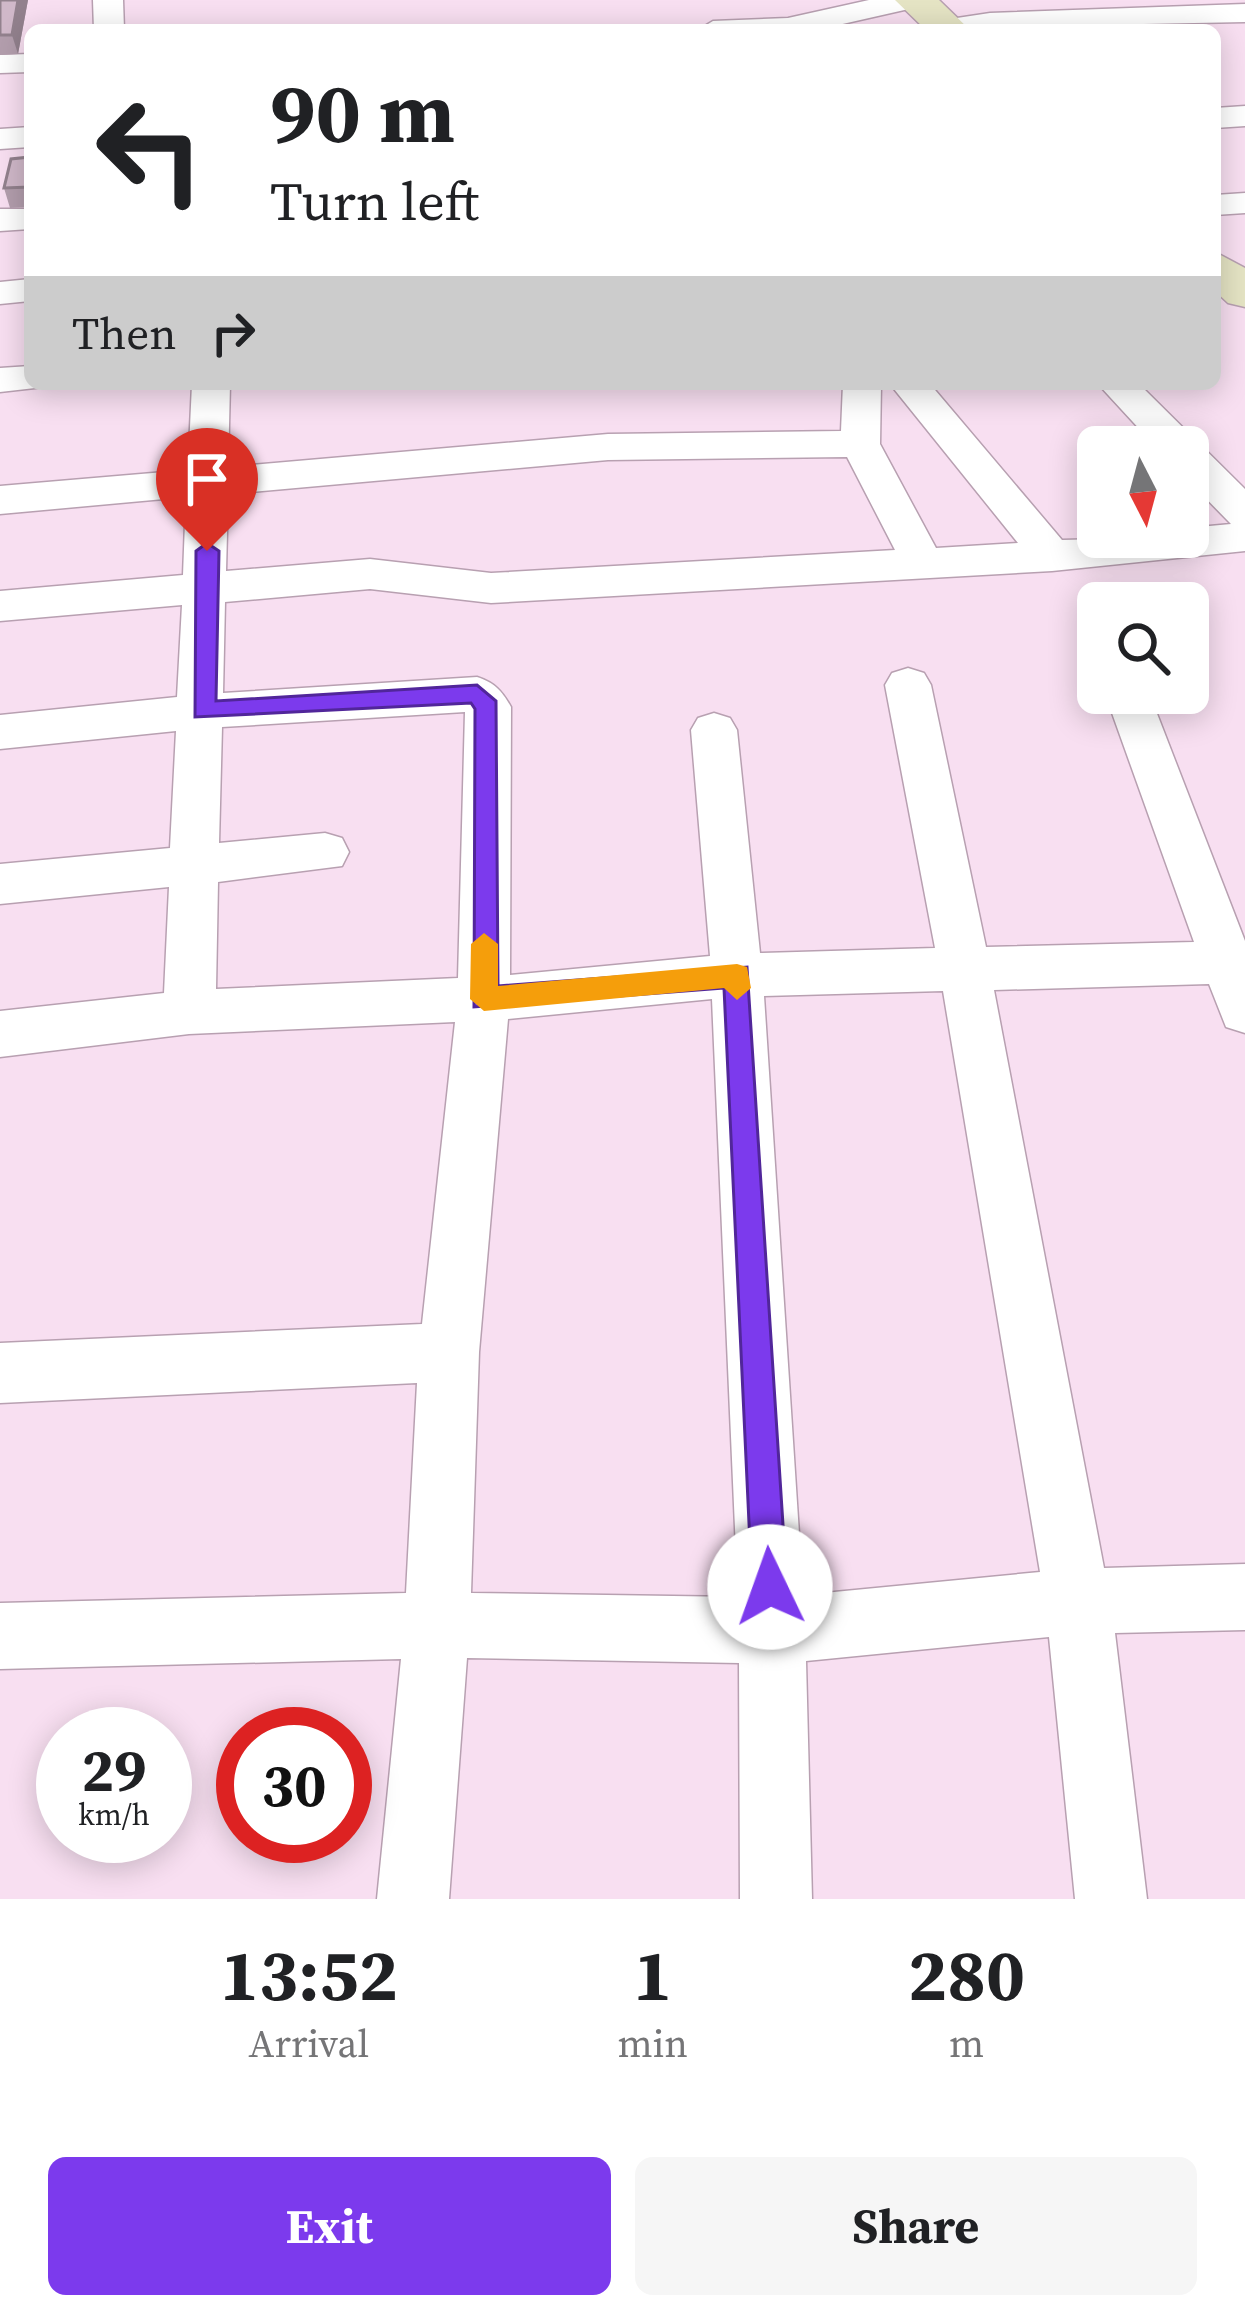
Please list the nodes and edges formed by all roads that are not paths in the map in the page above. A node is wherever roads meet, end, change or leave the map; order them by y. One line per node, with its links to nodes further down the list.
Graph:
1 (913, 0): 3 (street); 4 (street)
2 (1245, 13): 5 (street)
3 (810, 24)
4 (943, 24)
5 (978, 24)
6 (1221, 271): 7 (street)
7 (1245, 293)
8 (212, 390): 17 (street)
9 (862, 390): 13 (street)
10 (914, 390): 21 (street)
11 (1123, 390): 12 (street)
12 (1159, 426)
13 (860, 443): 17 (street); 22 (street)
14 (1245, 449): 15 (street)
15 (1209, 453)
16 (1209, 477): 19 (street)
17 (209, 485): 18 (street); 23 (street)
18 (0, 500)
19 (1245, 514)
20 (1245, 537): 21 (street)
21 (1052, 556): 22 (street)
22 (922, 564): 23 (street)
23 (207, 584): 24 (street); 26 (street)
24 (0, 606)
25 (908, 685): 34 (street)
26 (204, 711): 29 (street); 31 (street); 36 (street)
27 (1136, 714): 33 (street)
28 (714, 730): 35 (street)
29 (0, 732)
30 (325, 852): 31 (street)
31 (196, 864): 32 (street); 38 (street)
32 (0, 884)
33 (1235, 963): 34 (street); 37 (street)
34 (965, 971): 35 (street); 43 (street)
35 (737, 975): 36 (street); 45 (street)
36 (484, 999): 38 (street); 40 (street)
37 (1245, 1011)
38 (189, 1012): 39 (street)
39 (0, 1034)
40 (449, 1352): 41 (street); 44 (street)
41 (0, 1372)
42 (1245, 1597): 43 (street)
43 (1078, 1601): 45 (street); 49 (street)
44 (436, 1625): 45 (street); 46 (street); 47 (street)
45 (772, 1631): 48 (street)
46 (0, 1636)
47 (413, 1899)
48 (776, 1899)
49 (1111, 1899)

